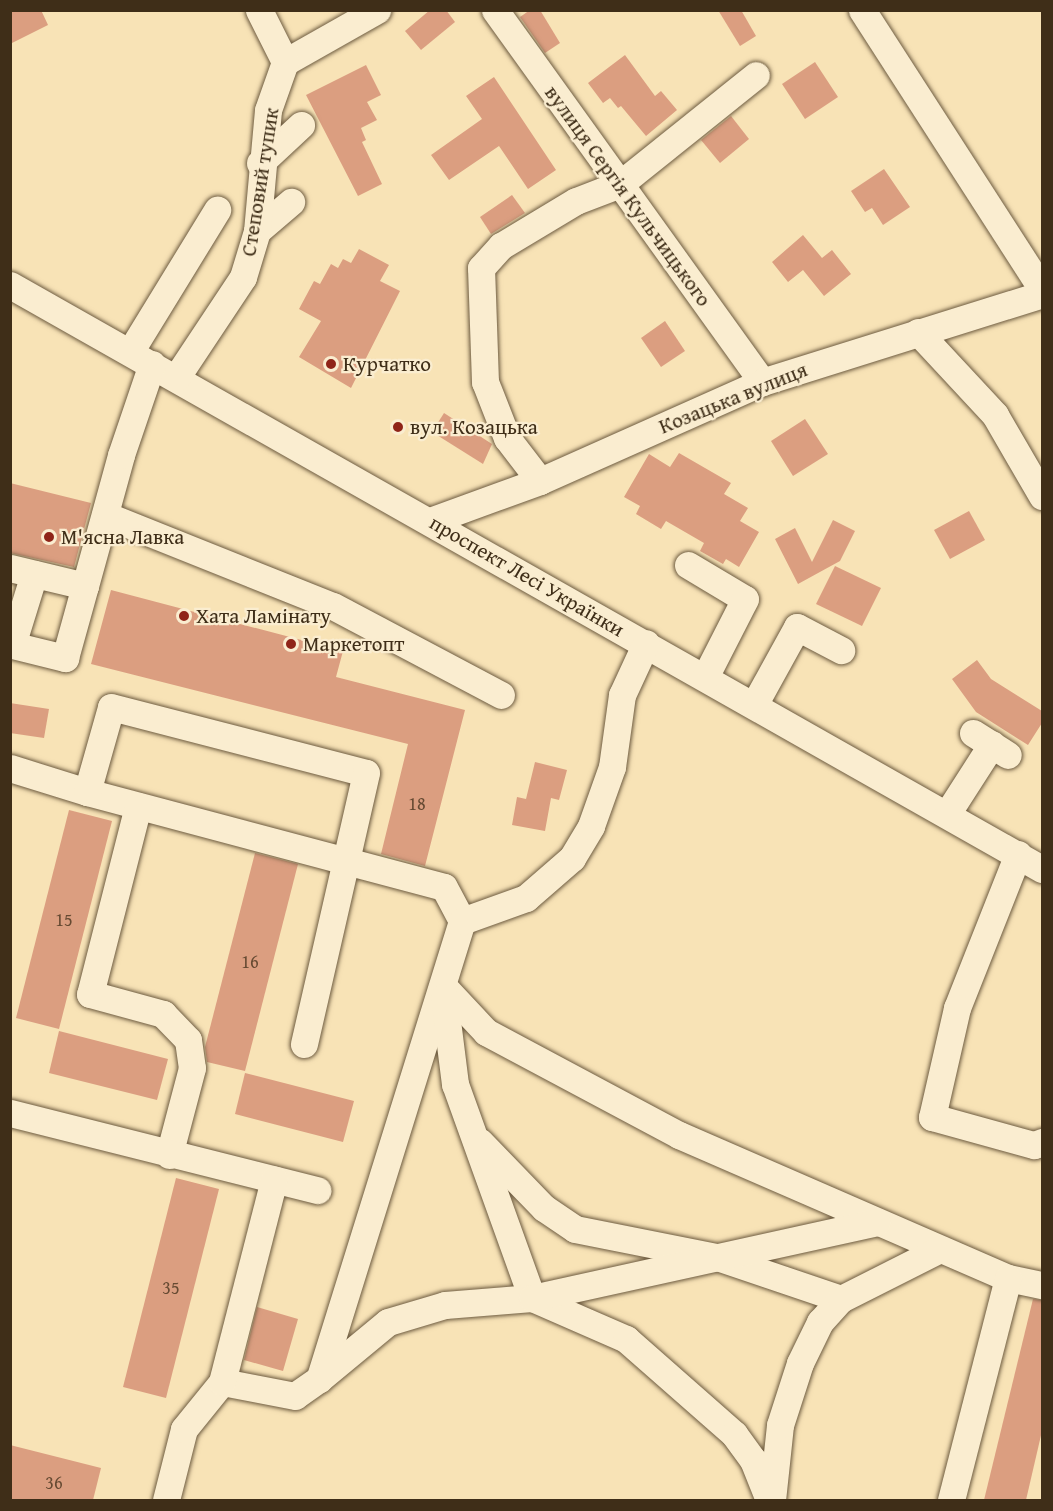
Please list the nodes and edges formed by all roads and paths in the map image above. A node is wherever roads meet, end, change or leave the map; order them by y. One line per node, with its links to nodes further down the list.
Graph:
1 (259, 10): 5 (street)
2 (377, 10): 5 (street)
3 (495, 10): 9 (street, вулиця Сергія Кульчицького)
4 (862, 10): 14 (street)
5 (285, 62): 8 (street, Степовий тупик)
6 (756, 75): 9 (street)
7 (301, 125): 8 (street)
8 (260, 163): 12 (street, Степовий тупик)
9 (620, 184): 19 (street, вулиця Сергія Кульчицького); 20 (street)
10 (291, 202): 12 (street)
11 (217, 210): 17 (street)
12 (256, 231): 18 (street, Степовий тупик)
13 (10, 285): 17 (street, проспект Лесі Українки)
14 (1042, 289)
15 (1042, 294): 16 (street, Козацька вулиця)
16 (918, 332): 19 (street, Козацька вулиця); 21 (street)
17 (141, 358): 18 (street, проспект Лесі Українки); 22 (street)
18 (176, 378): 23 (street, проспект Лесі Українки)
19 (762, 382): 20 (street, Козацька вулиця)
20 (540, 481): 23 (street, Козацька вулиця)
21 (1042, 496)
22 (105, 515): 26 (street); 30 (street)
23 (430, 521): 27 (street, проспект Лесі Українки)
24 (688, 565): 29 (street)
25 (22, 571): 26 (street); 26 (street)
26 (85, 586)
27 (646, 644): 29 (street, проспект Лесі Українки); 40 (street)
28 (841, 650): 31 (street)
29 (705, 677): 31 (street, проспект Лесі Українки)
30 (501, 695)
31 (754, 705): 36 (street, проспект Лесі Українки)
32 (991, 744): 36 (street)
33 (10, 768): 34 (street)
34 (87, 792): 35 (street); 38 (street)
35 (138, 806): 38 (street); 46 (street)
36 (947, 814): 37 (street, проспект Лесі Українки)
37 (1018, 854): 39 (street, проспект Лесі Українки); 45 (street)
38 (346, 862): 40 (street); 42 (street)
39 (1042, 869)
40 (462, 921): 41 (street)
41 (443, 986): 44 (street); 49 (street); 56 (street)
42 (304, 1044)
43 (10, 1113): 46 (street)
44 (473, 1134): 51 (street); 54 (street)
45 (1042, 1142)
46 (169, 1155): 47 (street)
47 (274, 1180): 48 (street); 57 (street)
48 (317, 1190)
49 (877, 1222): 50 (street); 51 (street)
50 (940, 1249): 52 (street); 55 (street)
51 (717, 1257): 54 (street); 55 (street)
52 (1008, 1278): 53 (street); 60 (street)
53 (1042, 1285)
54 (532, 1298): 56 (street); 59 (street)
55 (841, 1299): 59 (street)
56 (319, 1379): 57 (street)
57 (222, 1382): 58 (street)
58 (166, 1500)
59 (770, 1500)
60 (951, 1500)

